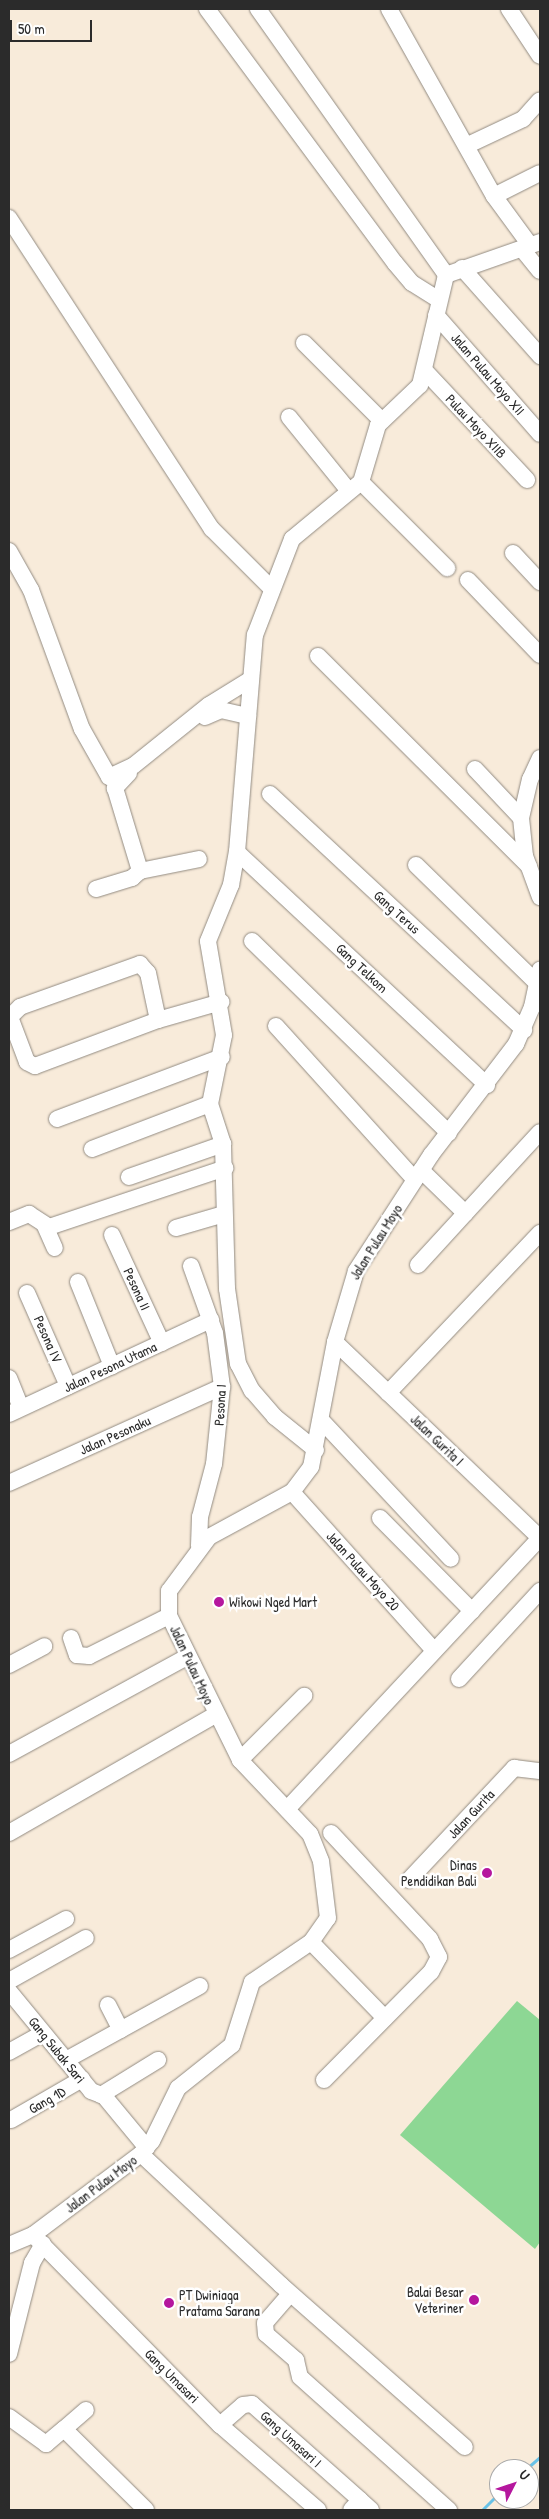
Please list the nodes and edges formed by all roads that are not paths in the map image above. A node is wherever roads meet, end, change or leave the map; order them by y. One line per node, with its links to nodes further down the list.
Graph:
1 (207, 9): 15 (street, Jalan Pulau Moyo XII)
2 (258, 9): 14 (street)
3 (389, 9): 7 (street)
4 (510, 9): 5 (street)
5 (540, 56)
6 (540, 100): 7 (street)
7 (468, 145): 9 (street)
8 (540, 173): 9 (street)
9 (494, 196): 11 (street)
10 (9, 218): 29 (street)
11 (527, 242): 12 (street); 13 (street)
12 (462, 268): 14 (street); 17 (street)
13 (540, 270)
14 (446, 275): 15 (street)
15 (437, 307): 18 (street); 21 (street, Jalan Pulau Moyo XII)
16 (304, 343): 20 (street)
17 (540, 356)
18 (426, 372): 20 (street); 22 (street, Pulau Moyo XIIB)
19 (289, 417): 23 (street)
20 (378, 417): 23 (street)
21 (540, 434)
22 (527, 480)
23 (355, 487): 26 (street); 29 (street)
24 (9, 551): 32 (street)
25 (513, 553): 28 (street)
26 (447, 568)
27 (468, 580): 30 (street)
28 (540, 582)
29 (271, 588): 32 (street)
30 (540, 655)
31 (318, 656): 41 (street)
32 (242, 686): 33 (street)
33 (242, 715): 38 (street); 42 (street)
34 (540, 758): 37 (street)
35 (475, 769): 37 (street)
36 (270, 794): 50 (street, Gang Terus)
37 (521, 818): 41 (street)
38 (237, 852): 47 (street); 52 (street, Gang Telkom)
39 (198, 859): 42 (street)
40 (416, 865): 46 (street)
41 (529, 866): 44 (street)
42 (140, 871): 43 (street)
43 (96, 889)
44 (540, 897)
45 (252, 941): 56 (street)
46 (539, 977): 50 (street, Jalan Pulau Moyo)
47 (221, 1002): 48 (street); 51 (street)
48 (158, 1020): 48 (street)
49 (276, 1026): 60 (street)
50 (524, 1030): 52 (street, Jalan Pulau Moyo)
51 (222, 1057): 53 (street); 54 (street)
52 (486, 1085): 56 (street, Jalan Pulau Moyo)
53 (210, 1104): 57 (street); 58 (street)
54 (58, 1119)
55 (540, 1132): 62 (street)
56 (449, 1133): 60 (street, Jalan Pulau Moyo)
57 (223, 1144): 59 (street); 61 (street)
58 (92, 1149)
59 (225, 1168): 63 (street); 65 (street)
60 (418, 1175): 62 (street); 75 (street, Jalan Pulau Moyo)
61 (129, 1177)
62 (465, 1213): 70 (street)
63 (224, 1214): 66 (street); 84 (street)
64 (9, 1222): 65 (street)
65 (45, 1226): 69 (street)
66 (176, 1228)
67 (540, 1233): 81 (street)
68 (112, 1235): 76 (street, Pesona II)
69 (55, 1248)
70 (418, 1265)
71 (191, 1266): 74 (street, Pesona I)
72 (78, 1282): 77 (street)
73 (27, 1293): 79 (street, Pesona IV)
74 (211, 1320): 76 (street, Jalan Pesona Utama); 80 (street, Pesona I)
75 (335, 1342): 81 (street, Jalan Gurita I); 83 (street, Jalan Pulau Moyo)
76 (162, 1343): 77 (street, Jalan Pesona Utama)
77 (112, 1366): 79 (street, Jalan Pesona Utama)
78 (9, 1378): 82 (street)
79 (68, 1386): 82 (street, Jalan Pesona Utama)
80 (222, 1387): 85 (street, Jalan Pesonaku); 89 (street, Pesona I)
81 (388, 1393): 88 (street, Jalan Gurita I)
82 (15, 1411)
83 (321, 1420): 84 (street, Jalan Pulau Moyo); 90 (street)
84 (316, 1450): 86 (street, Jalan Pulau Moyo)
85 (9, 1483)
86 (292, 1492): 89 (street, Jalan Pulau Moyo); 96 (street, Jalan Pulau Moyo 20)
87 (380, 1518): 92 (street)
88 (540, 1538): 92 (street)
89 (199, 1546): 93 (street, Jalan Pulau Moyo)
90 (450, 1559)
91 (540, 1591): 99 (street)
92 (472, 1611): 96 (street)
93 (169, 1616): 94 (street); 97 (street, Jalan Pulau Moyo)
94 (71, 1638)
95 (44, 1646): 98 (street)
96 (434, 1650): 105 (street)
97 (187, 1657): 101 (street, Jalan Pulau Moyo); 102 (street)
98 (9, 1665)
99 (459, 1678)
100 (304, 1696): 103 (street)
101 (216, 1715): 103 (street, Jalan Pulau Moyo); 106 (street)
102 (9, 1754)
103 (240, 1760): 105 (street, Jalan Pulau Moyo)
104 (540, 1771): 108 (street, Jalan Gurita)
105 (288, 1807): 111 (street, Jalan Pulau Moyo)
106 (9, 1833)
107 (331, 1833): 117 (street)
108 (409, 1880)
109 (66, 1919): 112 (street)
110 (86, 1938): 113 (street)
111 (311, 1942): 117 (street); 127 (street, Jalan Pulau Moyo)
112 (9, 1950)
113 (9, 1981)
114 (200, 1986): 118 (street)
115 (9, 1992): 119 (street, Gang Subak Sari)
116 (108, 2005): 118 (street)
117 (386, 2018): 124 (street)
118 (121, 2030): 121 (street)
119 (43, 2033): 120 (street); 121 (street, Gang Subak Sari)
120 (9, 2052)
121 (66, 2060): 123 (street, Gang Subak Sari)
122 (158, 2060): 125 (street)
123 (82, 2079): 125 (street, Gang Subak Sari); 126 (street, Gang 1D)
124 (324, 2080)
125 (101, 2095): 127 (street, Gang Subak Sari)
126 (12, 2120)
127 (142, 2145): 128 (street, Jalan Pulau Moyo); 130 (street, Gang Subak Sari)
128 (38, 2239): 129 (street, Jalan Pulau Moyo); 131 (street); 134 (street, Gang Umasari)
129 (9, 2245)
130 (290, 2294): 136 (street, Gang Subak Sari); 140 (street)
131 (9, 2354)
132 (86, 2410): 135 (street)
133 (9, 2417): 135 (street)
134 (220, 2425): 137 (street, Gang Umasari I); 139 (street, Gang Umasari)
135 (64, 2428): 138 (street)
136 (465, 2447)
137 (361, 2507)
138 (146, 2510)
139 (318, 2510)
140 (449, 2510)

